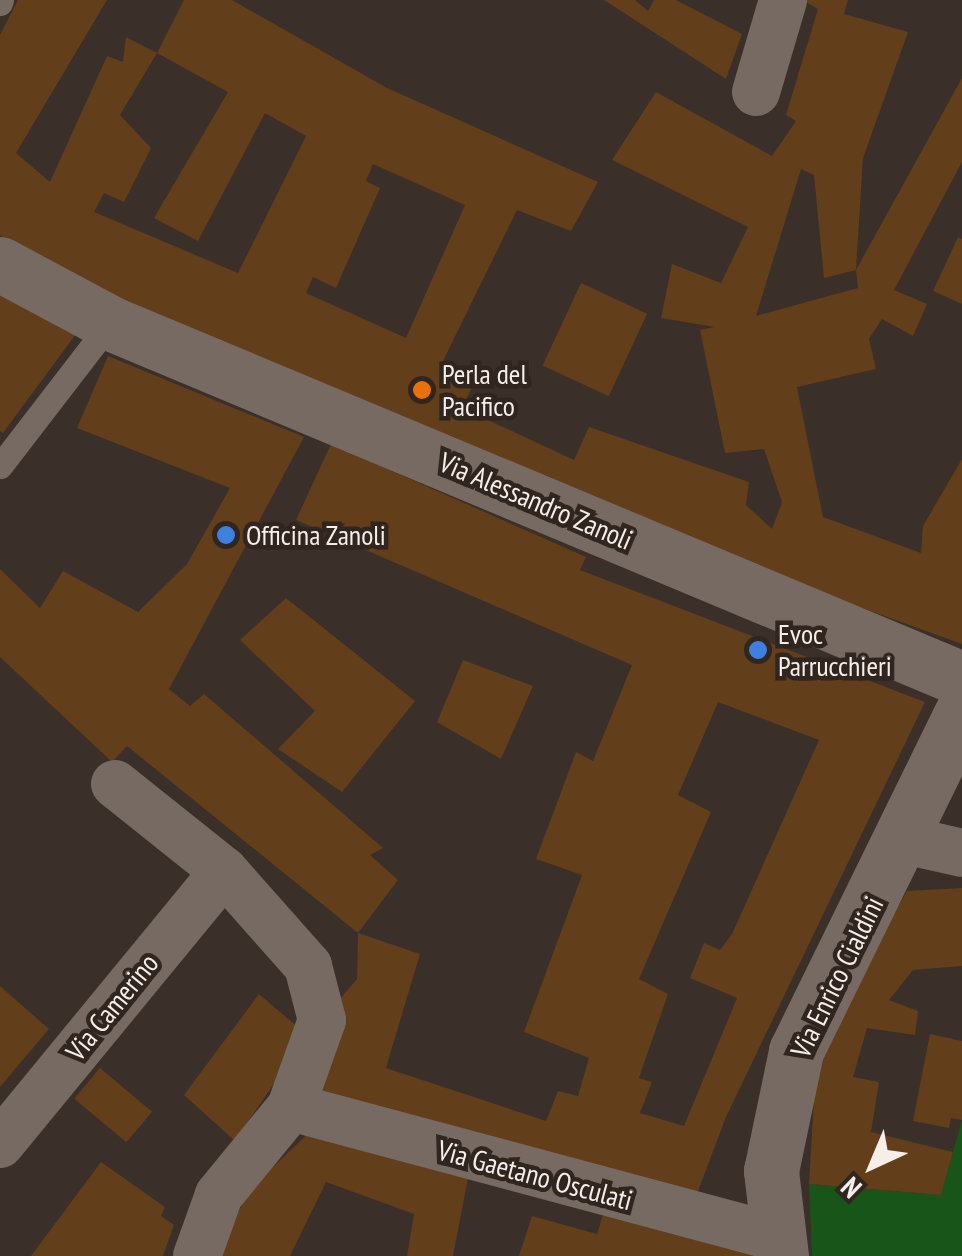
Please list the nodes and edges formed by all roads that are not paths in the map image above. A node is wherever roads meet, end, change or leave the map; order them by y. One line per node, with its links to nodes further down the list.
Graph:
1 (784, 0): 2 (street)
2 (756, 92)
3 (0, 264): 4 (street, Via Alessandro Zanoli)
4 (110, 323): 5 (lane); 6 (street, Via Alessandro Zanoli)
5 (0, 466)
6 (962, 679)
7 (962, 712): 9 (street, Via Enrico Cialdini)
8 (115, 784): 11 (street)
9 (905, 840): 10 (street); 14 (street, Via Enrico Cialdini)
10 (962, 853)
11 (224, 871): 12 (street); 13 (street, Via Camerino)
12 (291, 1107): 14 (street, Via Gaetano Osculati); 15 (street)
13 (0, 1144)
14 (781, 1247)
15 (196, 1256)

